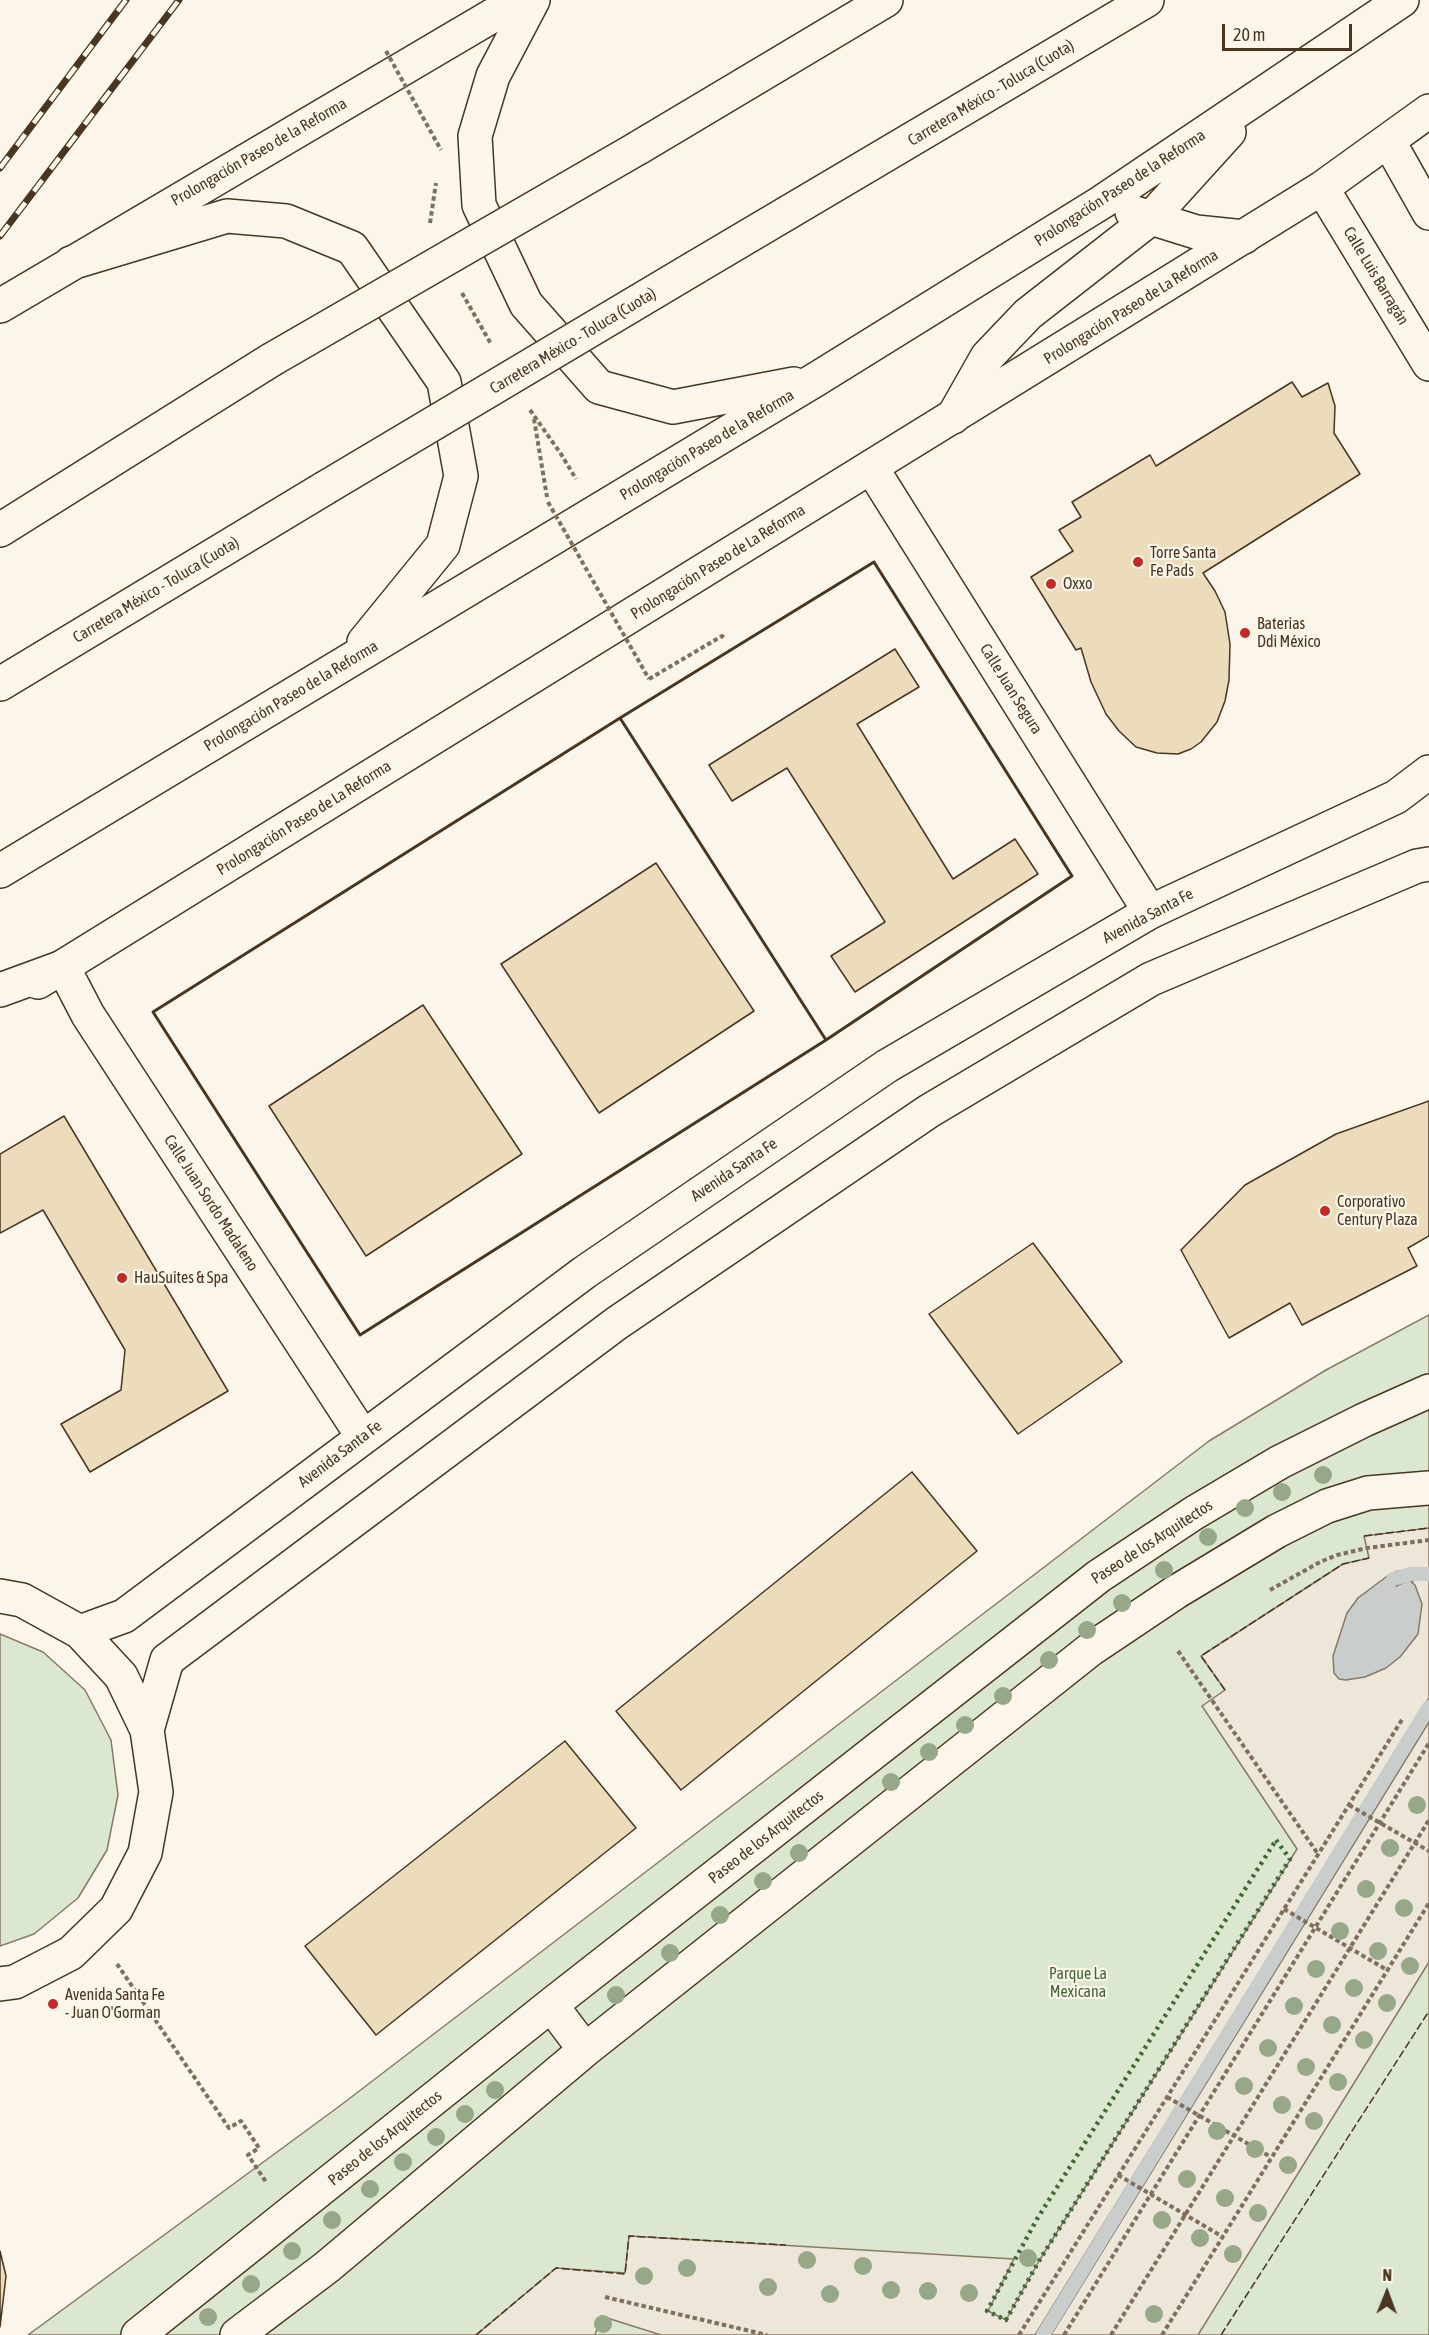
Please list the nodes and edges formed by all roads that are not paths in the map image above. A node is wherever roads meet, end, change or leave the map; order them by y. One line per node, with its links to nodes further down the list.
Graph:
1 (519, 0): 14 (main road, Prolongación Paseo de la Reforma)
2 (533, 0): 17 (main road)
3 (886, 0): 20 (main road, bridge)
4 (1147, 0): 22 (main road, Carretera México - Toluca (Cuota), bridge)
5 (1402, 0): 6 (main road, Prolongación Paseo de la Reforma)
6 (1262, 94): 10 (main road, Prolongación Paseo de la Reforma); 12 (main road)
7 (1429, 111): 8 (main road, Prolongación Paseo de La Reforma)
8 (1389, 142): 9 (main road, Prolongación Paseo de La Reforma); 11 (main road)
9 (1322, 188): 13 (main road, Prolongación Paseo de La Reforma); 16 (main road, Calle Luis Barragán)
10 (1102, 202): 12 (main road); 17 (main road, Prolongación Paseo de la Reforma)
11 (1429, 213)
12 (1151, 218): 13 (main road); 18 (main road)
13 (1244, 237): 18 (main road, Prolongación Paseo de La Reforma)
14 (71, 263): 15 (main road, Prolongación Paseo de la Reforma); 21 (main road)
15 (0, 306)
16 (1429, 364)
17 (815, 380): 21 (main road, Prolongación Paseo de la Reforma)
18 (953, 417): 19 (main road, Prolongación Paseo de La Reforma)
19 (871, 467): 26 (main road, Calle Juan Segura); 27 (main road, Prolongación Paseo de La Reforma)
20 (0, 530)
21 (349, 661): 25 (main road, Prolongación Paseo de la Reforma)
22 (0, 684)
23 (1429, 772): 26 (main road, Avenida Santa Fe)
24 (1429, 864): 35 (main road)
25 (0, 872)
26 (1150, 912): 31 (main road, Avenida Santa Fe)
27 (63, 967): 28 (main road); 29 (main road, Prolongación Paseo de La Reforma); 31 (main road, Calle Juan Sordo Madaleno)
28 (0, 990)
29 (0, 1004)
30 (1429, 1391): 37 (main road, Paseo de los Arquitectos)
31 (363, 1437): 34 (main road, Avenida Santa Fe)
32 (1429, 1488): 38 (main road)
33 (0, 1596): 34 (main road)
34 (80, 1632): 35 (main road)
35 (147, 1730): 36 (main road)
36 (0, 1984)
37 (551, 2005): 38 (main road); 39 (main road, Paseo de los Arquitectos)
38 (585, 2050): 40 (main road)
39 (138, 2335)
40 (237, 2335)

